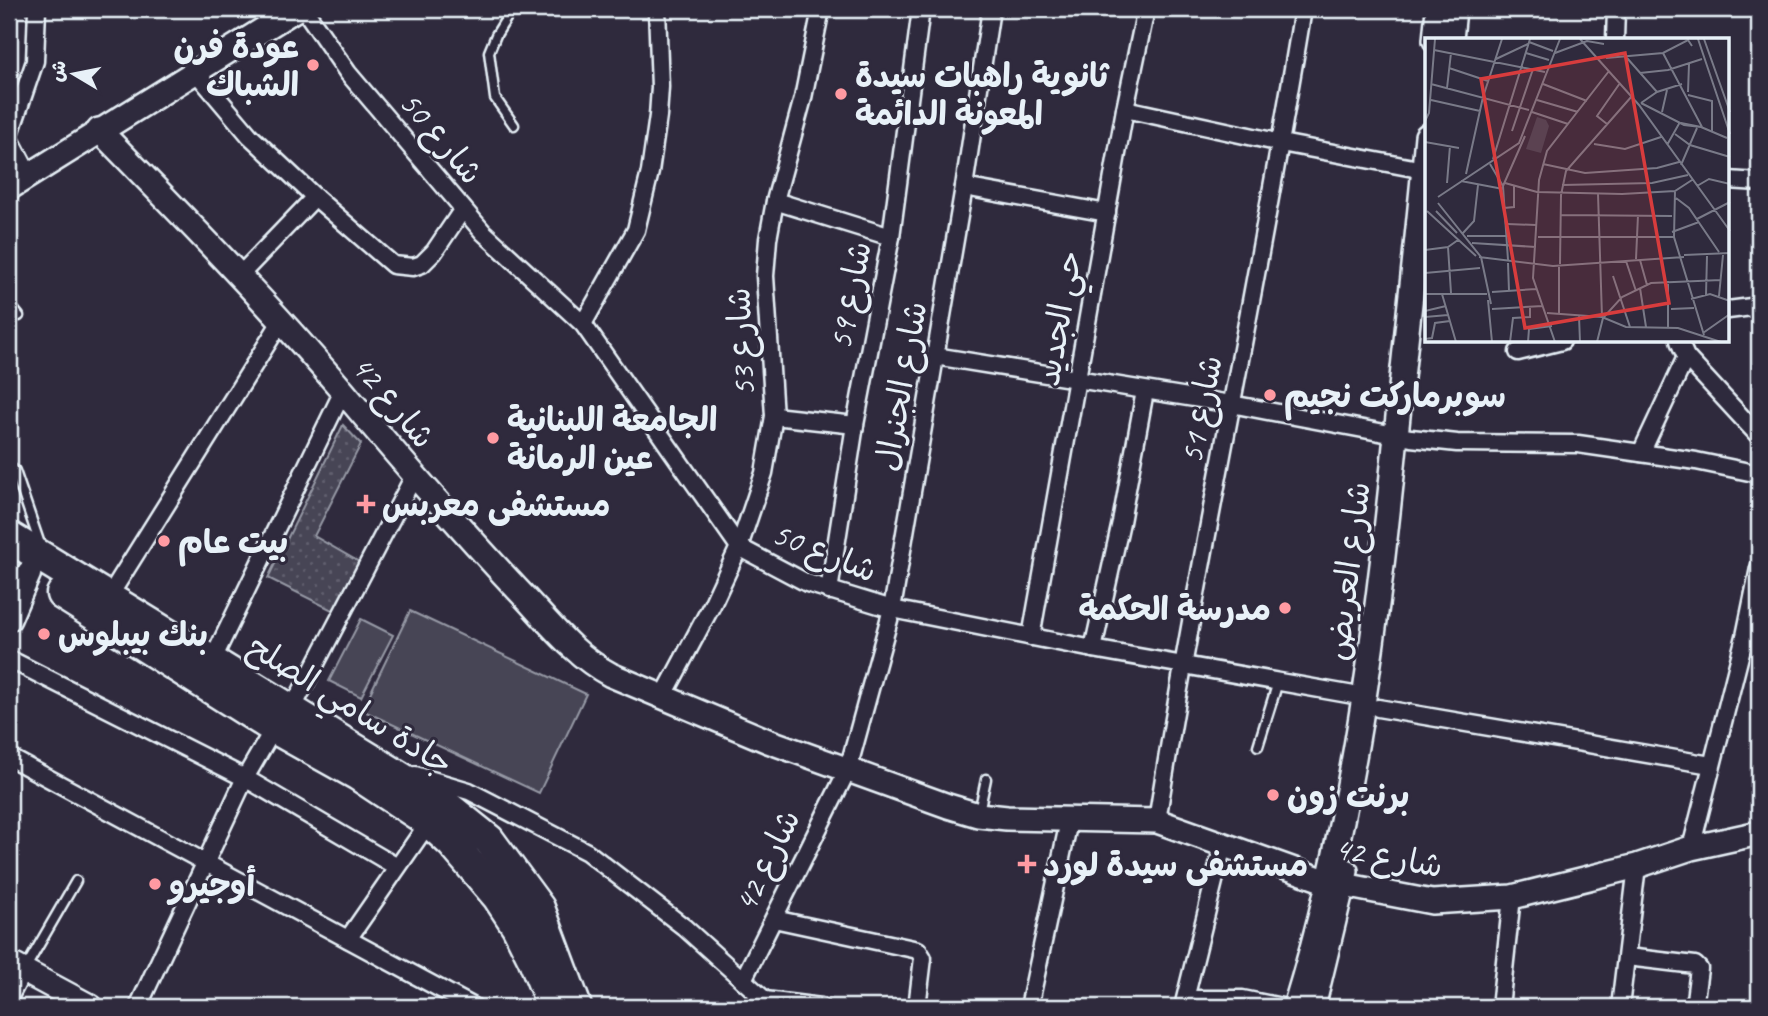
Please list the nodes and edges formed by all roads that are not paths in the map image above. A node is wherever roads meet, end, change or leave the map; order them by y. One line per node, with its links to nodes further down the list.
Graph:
1 (37, 9): 21 (street)
2 (296, 9): 17 (street)
3 (304, 9): 32 (street, شارع 50)
4 (512, 9): 19 (lane)
5 (657, 9): 42 (street)
6 (821, 9): 31 (street, شارع 53)
7 (921, 9): 34 (street, شارع 59)
8 (991, 9): 28 (street, شارع الجنرال)
9 (1146, 9): 18 (street, حي الجديد)
10 (1303, 9): 22 (street, شارع 51)
11 (1438, 9): 14 (street)
12 (1454, 9): 15 (street)
13 (1616, 9): 16 (street)
14 (1435, 38)
15 (1451, 38)
16 (1615, 38)
17 (195, 71): 20 (street); 30 (street)
18 (1125, 109): 22 (street); 33 (street, حي الجديد)
19 (514, 125)
20 (99, 130): 25 (street); 35 (street, شارع 42)
21 (9, 137): 25 (street)
22 (1281, 143): 24 (street); 51 (street, شارع 51)
23 (1425, 159): 24 (street, شارع العريض)
24 (1424, 170): 54 (street, شارع العريض)
25 (29, 176): 29 (street)
26 (1730, 180): 27 (street)
27 (1759, 181)
28 (964, 187): 33 (street); 46 (street, شارع الجنرال)
29 (9, 188)
30 (315, 197): 32 (street); 35 (street)
31 (775, 201): 34 (street); 52 (street, شارع 53)
32 (463, 209): 42 (street, شارع 50)
33 (1107, 213): 48 (street, حي الجديد)
34 (891, 237): 53 (street, شارع 59)
35 (240, 275): 41 (street, شارع 42)
36 (1425, 294): 54 (street, شارع العريض)
37 (9, 304): 40 (lane)
38 (1759, 306): 39 (street)
39 (1730, 310)
40 (19, 316)
41 (282, 320): 49 (street, شارع 42); 65 (street)
42 (583, 324): 61 (street, شارع 50)
43 (1554, 343): 45 (street)
44 (1680, 343): 47 (street)
45 (1518, 352)
46 (935, 356): 48 (street); 66 (street, شارع الجنرال)
47 (1686, 357): 55 (street); 56 (street)
48 (1077, 380): 50 (street); 68 (street, حي الجديد)
49 (343, 391): 59 (street, شارع 42); 72 (street)
50 (1145, 391): 51 (street); 70 (street)
51 (1231, 404): 54 (street); 73 (street, شارع 51)
52 (774, 416): 53 (street); 61 (street, شارع 53)
53 (855, 425): 64 (street, شارع 59)
54 (1404, 436): 56 (street); 76 (street, شارع العريض)
55 (1759, 436)
56 (1641, 453): 58 (street)
57 (9, 466): 62 (lane)
58 (1759, 474)
59 (414, 476): 75 (street, شارع 42); 77 (street)
60 (9, 537): 62 (highway, جادة سامي الصلح)
61 (739, 547): 64 (street, شارع 50); 75 (street, شارع 53)
62 (28, 564): 65 (highway, جادة سامي الصلح); 67 (street); 77 (highway, جادة سامي الصلح)
63 (1759, 568): 69 (street)
64 (830, 591): 66 (street, شارع 50)
65 (108, 598): 72 (highway, جادة سامي الصلح)
66 (892, 609): 68 (street, شارع 50); 81 (street, شارع الجنرال)
67 (9, 620)
68 (1031, 637): 70 (street, شارع 50)
69 (1752, 637): 80 (street)
70 (1093, 649): 73 (street, شارع 50)
71 (9, 659): 83 (street)
72 (212, 661): 77 (highway, جادة سامي الصلح)
73 (1182, 664): 74 (street, شارع 50); 87 (street, شارع 51)
74 (1278, 682): 76 (street, شارع 50); 78 (lane)
75 (663, 697): 81 (street, شارع 42)
76 (1371, 703): 80 (street, شارع 50); 96 (street, شارع العريض)
77 (283, 719): 82 (highway, جادة سامي الصلح); 83 (street); 88 (highway, جادة سامي الصلح)
78 (1258, 747)
79 (9, 757): 92 (street)
80 (1711, 765): 91 (street)
81 (848, 769): 85 (street, شارع 42); 98 (street, شارع 42)
82 (394, 772): 102 (street); 110 (highway, جادة سامي الصلح)
83 (245, 778): 92 (street); 94 (street)
84 (986, 779): 85 (lane)
85 (978, 814): 86 (street, شارع 42)
86 (1069, 821): 87 (street, شارع 42); 114 (street)
87 (1157, 821): 90 (street, شارع 42)
88 (429, 822): 94 (street); 109 (highway, جادة سامي الصلح)
89 (1759, 833): 91 (street, شارع 42)
90 (1223, 845): 96 (street, شارع 42); 104 (street)
91 (1691, 848): 93 (street, شارع 42)
92 (205, 863): 99 (street); 107 (street)
93 (1637, 866): 97 (street, شارع 42); 100 (street)
94 (397, 867): 99 (street)
95 (76, 881): 101 (lane)
96 (1336, 884): 97 (street, شارع 42); 115 (street, شارع العريض)
97 (1512, 897): 116 (street)
98 (774, 919): 102 (street, شارع 42); 113 (street)
99 (348, 939): 108 (street)
100 (1626, 957): 117 (street); 118 (street)
101 (16, 967): 103 (street); 106 (street)
102 (743, 980): 105 (street)
103 (9, 998)
104 (1184, 1001): 115 (lane)
105 (775, 1004): 111 (street); 112 (street)
106 (91, 1007)
107 (138, 1007)
108 (474, 1007)
109 (552, 1007)
110 (576, 1007)
111 (745, 1007)
112 (821, 1007)
113 (917, 1007)
114 (1029, 1007)
115 (1301, 1007)
116 (1500, 1007)
117 (1620, 1007)
118 (1694, 1007)

